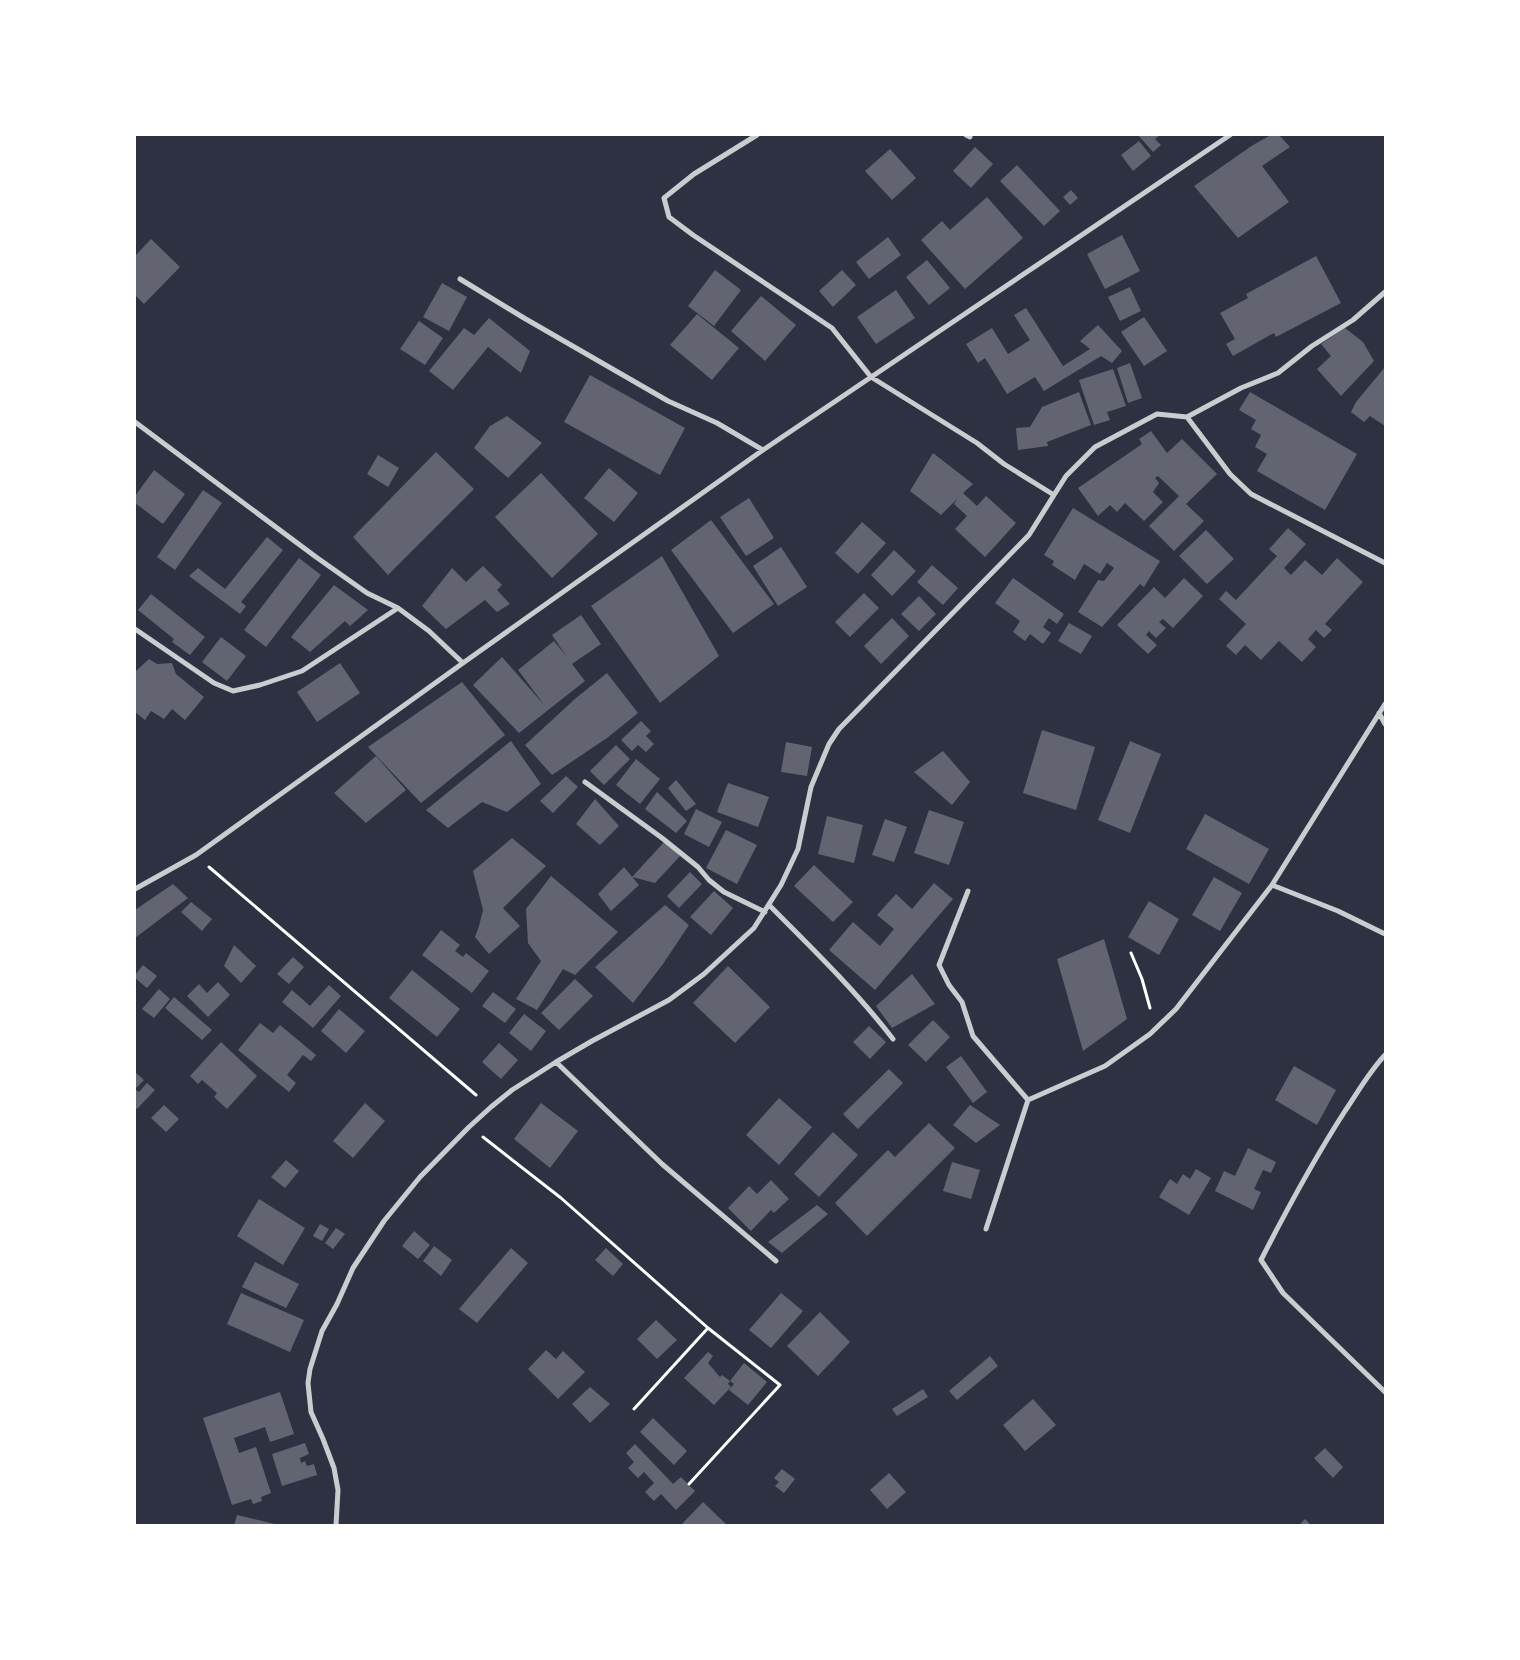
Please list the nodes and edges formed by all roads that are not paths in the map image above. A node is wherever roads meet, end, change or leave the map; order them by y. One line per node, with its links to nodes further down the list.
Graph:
1 (757, 135): 5 (street)
2 (1230, 135): 5 (street)
3 (460, 279): 8 (street)
4 (1385, 292): 6 (street)
5 (871, 377): 8 (street); 9 (street)
6 (1187, 417): 9 (street); 10 (street)
7 (135, 422): 11 (street)
8 (763, 450): 13 (street)
9 (1054, 494): 21 (street)
10 (1385, 563)
11 (398, 608): 12 (street); 13 (street)
12 (135, 629)
13 (463, 663): 19 (street)
14 (1385, 704): 15 (street)
15 (1379, 713): 16 (street); 18 (street)
16 (1385, 724)
17 (584, 782): 22 (street)
18 (1272, 885): 23 (street); 27 (street)
19 (135, 889)
20 (968, 891): 27 (street)
21 (769, 905): 22 (street); 24 (street)
22 (765, 912): 26 (street)
23 (1385, 934)
24 (893, 1040)
25 (1385, 1055): 30 (street)
26 (556, 1062): 29 (street); 31 (street)
27 (1028, 1100): 28 (street)
28 (986, 1229)
29 (776, 1262)
30 (1385, 1392)
31 (336, 1525)

